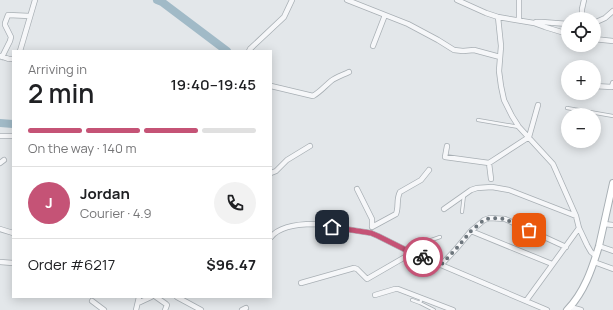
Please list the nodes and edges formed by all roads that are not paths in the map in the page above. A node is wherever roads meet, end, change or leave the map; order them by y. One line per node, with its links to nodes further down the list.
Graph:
1 (35, 0): 9 (street)
2 (292, 0): 21 (street)
3 (347, 0): 10 (street)
4 (457, 0): 11 (street)
5 (519, 0): 12 (street)
6 (584, 0): 8 (street)
7 (613, 11): 13 (street)
8 (582, 12)
9 (30, 16): 20 (street); 22 (street)
10 (385, 16): 19 (street); 23 (street)
11 (498, 17): 12 (street); 23 (street)
12 (519, 20): 14 (street)
13 (601, 20)
14 (534, 23): 15 (street); 16 (street)
15 (561, 23)
16 (561, 32)
17 (601, 40): 18 (street)
18 (613, 41)
19 (373, 46)
20 (20, 50)
21 (250, 50)
22 (1, 56): 24 (street)
23 (500, 57): 33 (street)
24 (12, 59)
25 (349, 72): 27 (street)
26 (613, 83): 28 (street)
27 (272, 86)
28 (601, 86)
29 (538, 105): 36 (street)
30 (601, 114): 31 (lane)
31 (613, 116)
32 (478, 120): 33 (lane)
33 (519, 127): 36 (street)
34 (0, 136): 35 (street)
35 (12, 136)
36 (529, 137): 39 (street); 49 (street)
37 (310, 146): 41 (street)
38 (447, 146): 39 (street)
39 (489, 163): 42 (street)
40 (429, 170): 52 (street)
41 (272, 173)
42 (491, 179)
43 (613, 183): 45 (street)
44 (357, 189): 52 (street)
45 (612, 192): 50 (street)
46 (464, 194): 47 (street); 48 (lane); 49 (street)
47 (444, 209)
48 (462, 212)
49 (576, 216): 53 (street)
50 (604, 224): 51 (street); 60 (street)
51 (613, 225)
52 (372, 227): 57 (street)
53 (579, 228): 61 (street); 64 (street)
54 (0, 229): 56 (street)
55 (471, 231): 61 (street); 67 (street); 68 (street)
56 (12, 233)
57 (371, 233): 58 (street); 63 (street)
58 (272, 235)
59 (440, 237): 63 (lane)
60 (600, 246): 62 (street); 64 (street)
61 (566, 247): 67 (street)
62 (613, 251)
63 (412, 253): 68 (street); 70 (street)
64 (595, 259): 69 (street); 82 (street)
65 (0, 262): 66 (street)
66 (12, 264)
67 (552, 264): 79 (street)
68 (441, 265): 79 (street)
69 (613, 269)
70 (301, 283)
71 (375, 295): 76 (street)
72 (139, 298): 80 (street)
73 (148, 298): 80 (street)
74 (157, 298): 85 (street)
75 (179, 298): 86 (street)
76 (422, 298): 81 (lane); 88 (street)
77 (412, 300): 81 (lane)
78 (92, 301): 83 (street)
79 (526, 301): 89 (street)
80 (138, 302): 84 (street)
81 (420, 303): 87 (lane)
82 (568, 309): 90 (street)
83 (104, 310)
84 (136, 310)
85 (165, 310)
86 (201, 310)
87 (434, 310)
88 (453, 310)
89 (547, 310)
90 (581, 310)

